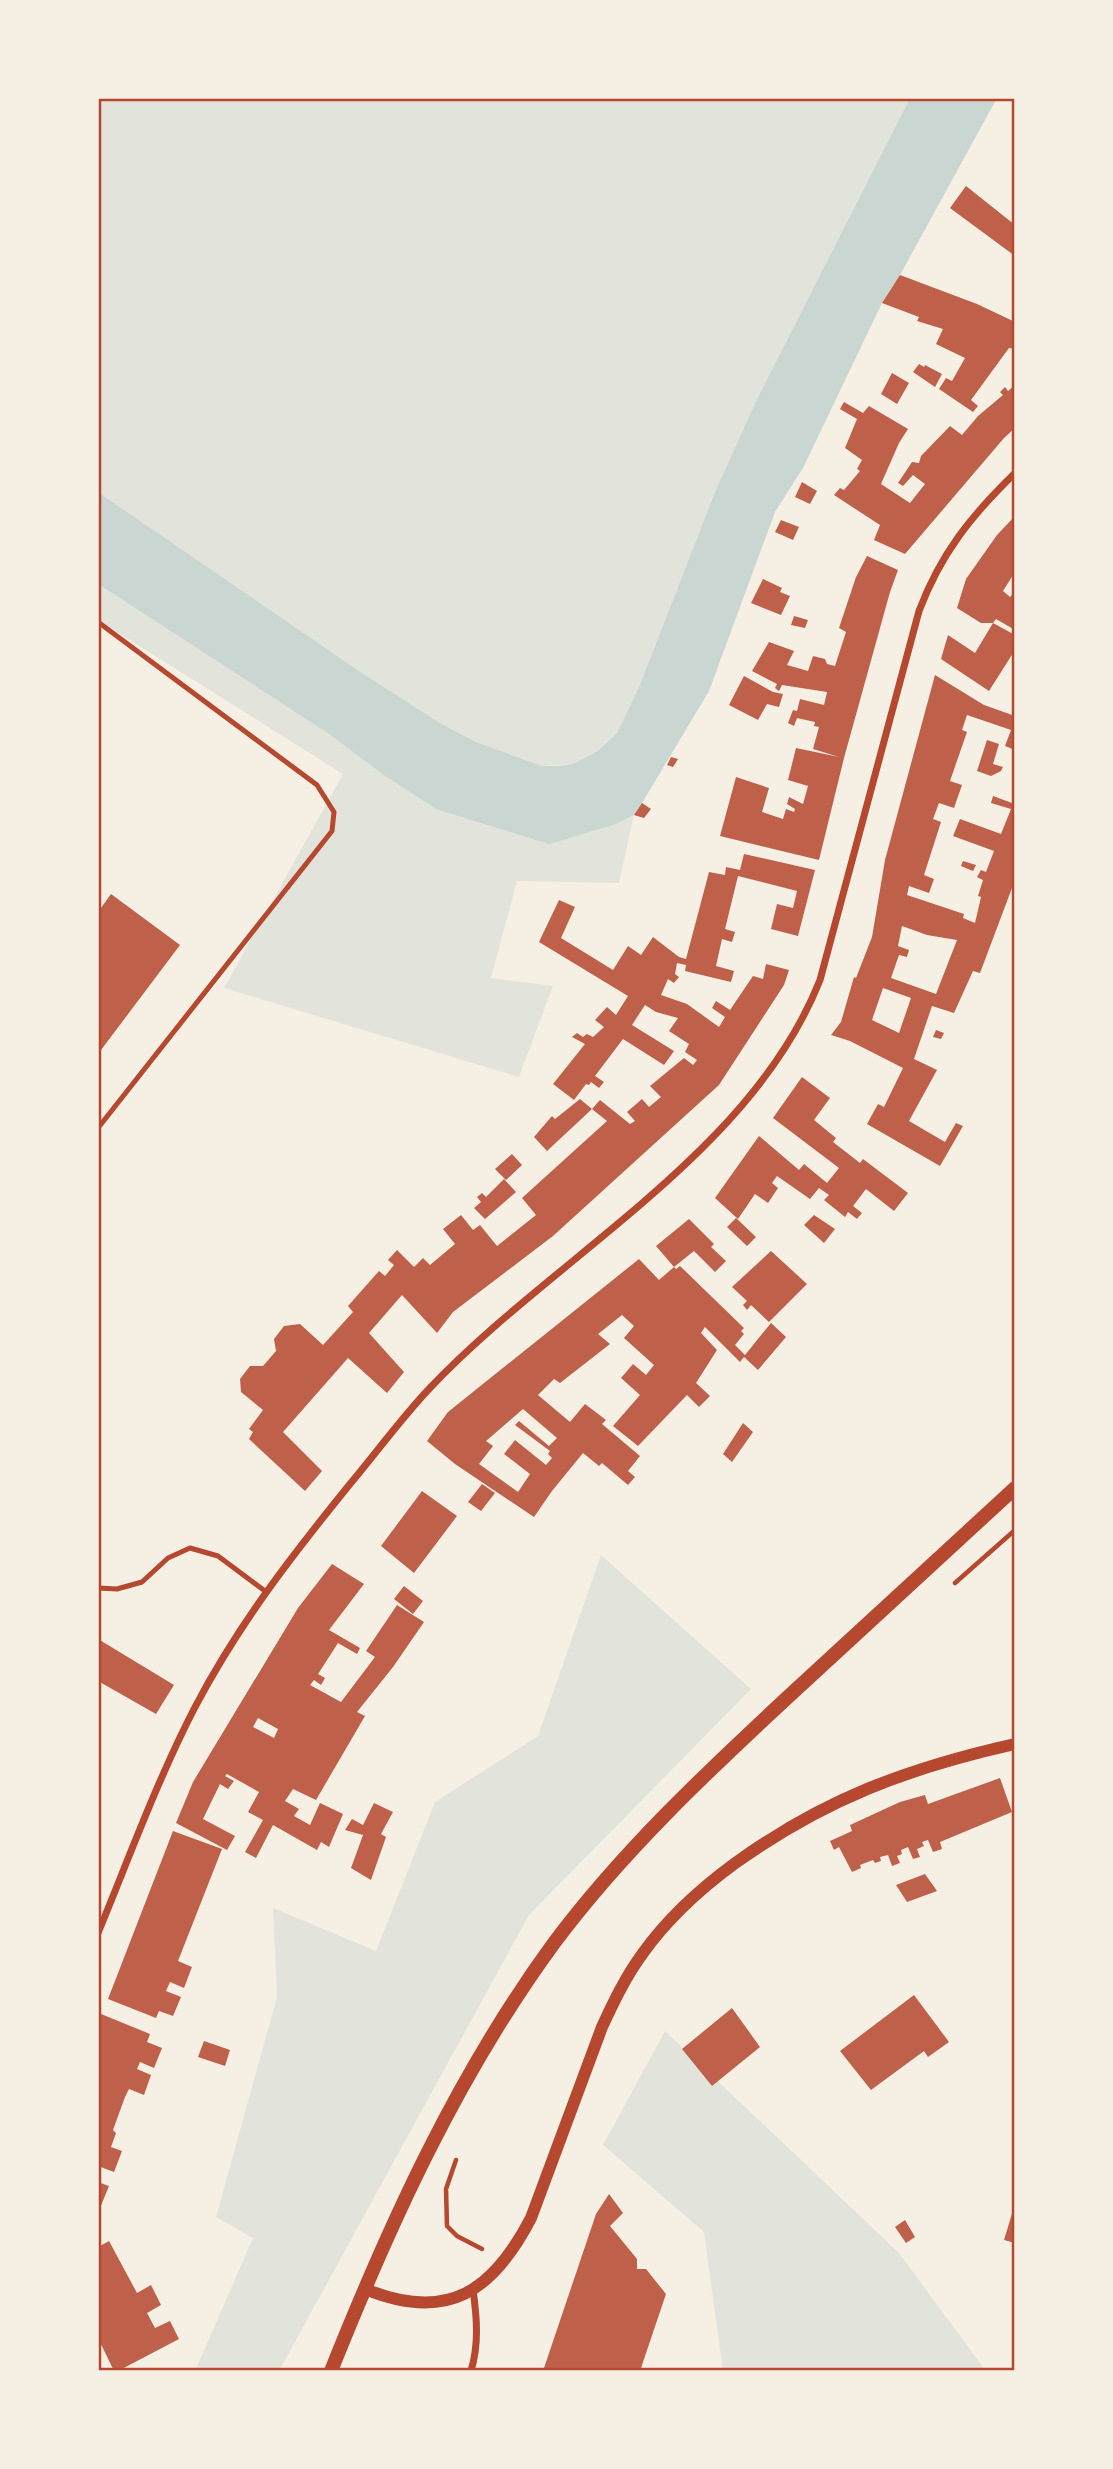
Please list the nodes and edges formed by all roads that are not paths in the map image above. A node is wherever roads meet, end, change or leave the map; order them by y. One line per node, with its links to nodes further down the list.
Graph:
1 (1014, 473): 6 (street)
2 (98, 622): 3 (lane)
3 (98, 1128)
4 (1015, 1488): 9 (main road)
5 (98, 1588): 6 (lane)
6 (265, 1591): 8 (street)
7 (1015, 1744): 10 (street)
8 (98, 1933)
9 (365, 2289): 10 (street); 11 (main road)
10 (473, 2290): 14 (street)
11 (348, 2331): 12 (main road); 13 (main road)
12 (324, 2371)
13 (331, 2371)
14 (471, 2371)

